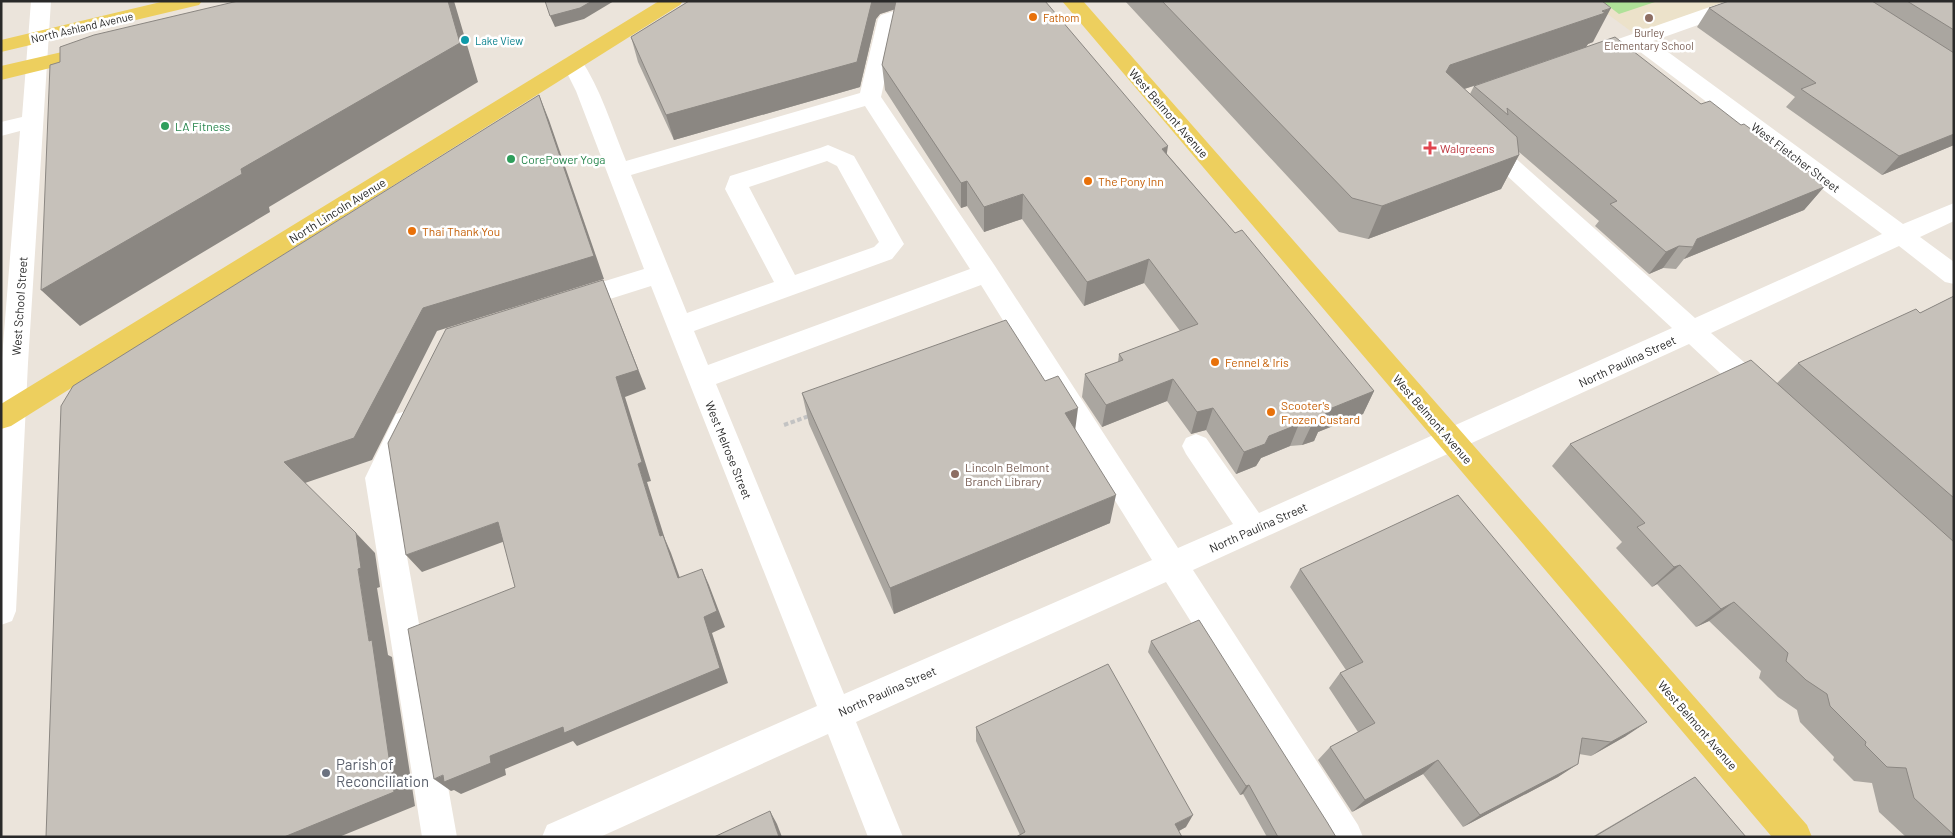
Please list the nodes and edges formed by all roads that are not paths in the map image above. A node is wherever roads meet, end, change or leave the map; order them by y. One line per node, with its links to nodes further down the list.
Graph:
1 (40, 1): 7 (street, West School Street)
2 (192, 1): 7 (main road, North Ashland Avenue)
3 (673, 1): 11 (main road, North Lincoln Avenue)
4 (951, 1): 15 (street)
5 (1072, 1): 33 (main road, West Belmont Avenue)
6 (1748, 1): 8 (street)
7 (38, 37): 9 (main road, North Ashland Avenue); 13 (street, West School Street)
8 (1638, 40): 12 (street); 21 (street, West Fletcher Street)
9 (1, 46)
10 (116, 46): 13 (main road)
11 (574, 63): 19 (street, West Melrose Street); 32 (main road, North Lincoln Avenue)
12 (1571, 63)
13 (36, 64): 14 (main road); 16 (street, West School Street)
14 (1, 73)
15 (870, 97): 19 (street); 22 (street)
16 (33, 121): 18 (street); 32 (street, West School Street)
17 (1466, 126): 28 (street)
18 (1, 129)
19 (618, 171): 23 (street, West Melrose Street)
20 (1954, 211): 21 (street, North Paulina Street)
21 (1901, 236): 24 (street, West Fletcher Street); 28 (street, North Paulina Street)
22 (986, 273): 29 (street); 36 (street)
23 (658, 274): 26 (street); 27 (street, West Melrose Street)
24 (1954, 275)
25 (789, 287): 25 (street); 27 (street)
26 (549, 308)
27 (678, 326): 29 (street, West Melrose Street)
28 (1692, 331): 31 (street); 33 (street, North Paulina Street)
29 (700, 379): 38 (street, West Melrose Street)
30 (417, 400): 39 (street)
31 (1781, 412)
32 (7, 415): 37 (street, West School Street)
33 (1452, 441): 35 (street, North Paulina Street); 43 (main road, West Belmont Avenue)
34 (1196, 446): 35 (street)
35 (1253, 529): 36 (street, North Paulina Street)
36 (1173, 565): 38 (street, North Paulina Street); 42 (street)
37 (1, 611)
38 (836, 714): 40 (street, North Paulina Street); 41 (street, West Melrose Street)
39 (440, 837)
40 (559, 837)
41 (886, 837)
42 (1346, 837)
43 (1795, 837)

